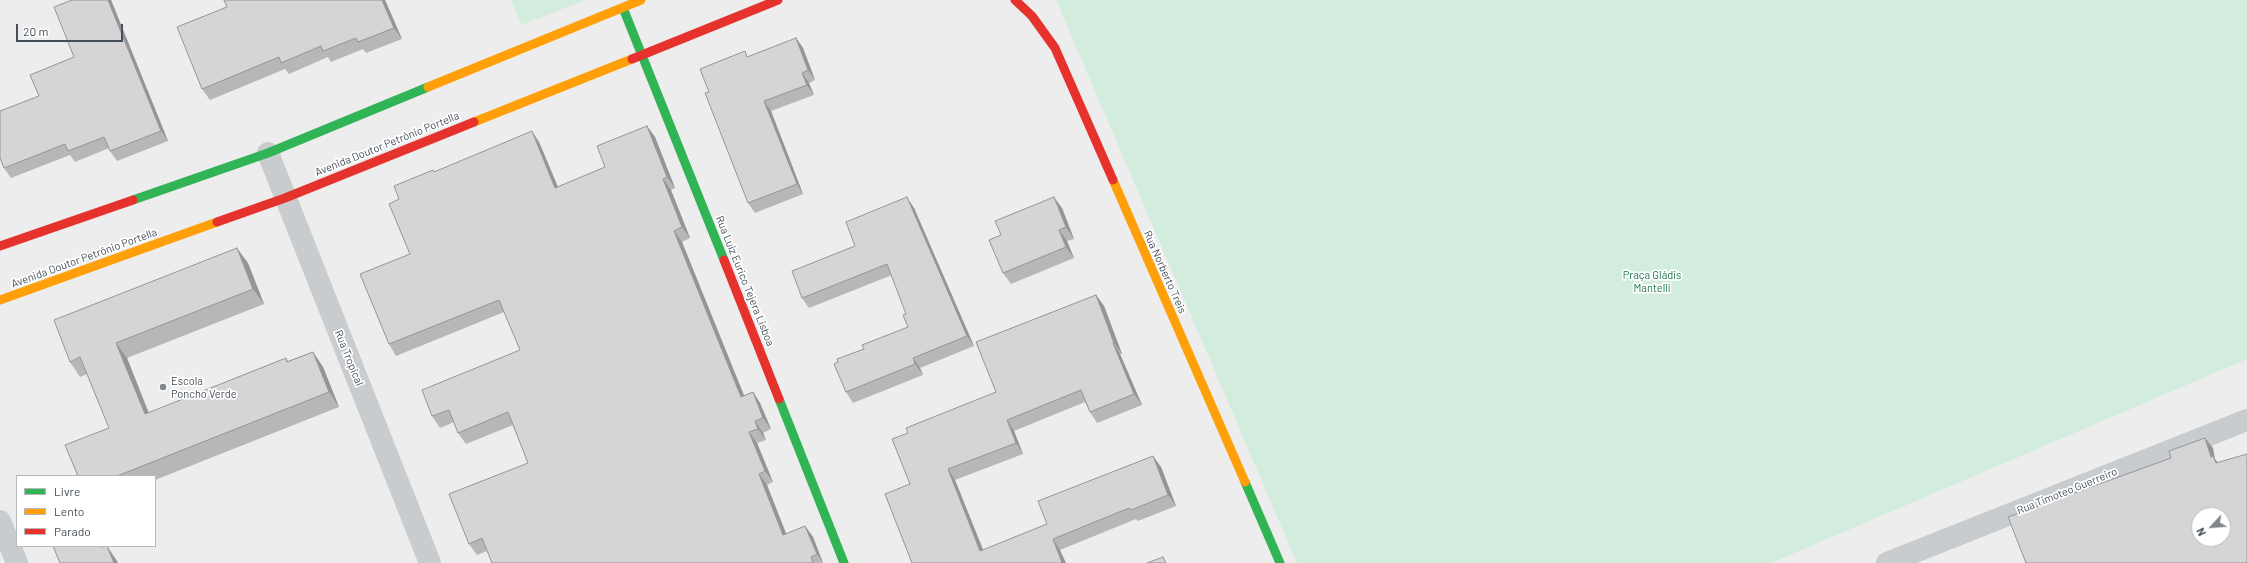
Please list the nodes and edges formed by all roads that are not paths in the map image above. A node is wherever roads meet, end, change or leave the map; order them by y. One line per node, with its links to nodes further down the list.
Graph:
1 (641, 0): 4 (street)
2 (778, 0): 5 (street, Avenida Doutor Petrônio Portella)
3 (1015, 0): 15 (street, Rua Norberto Treis)
4 (623, 8): 5 (street, Rua Luiz Eurico Tejera Lisboa); 6 (street)
5 (643, 54): 7 (street, Avenida Doutor Petrônio Portella); 14 (street, Rua Luiz Eurico Tejera Lisboa)
6 (268, 153): 7 (street, Rua Tropical); 8 (street)
7 (285, 198): 9 (street, Avenida Doutor Petrônio Portella); 13 (street, Rua Tropical)
8 (0, 246)
9 (0, 300)
10 (2247, 420): 16 (street, Rua Timoteo Guerreiro)
11 (0, 521): 12 (street)
12 (17, 563)
13 (430, 563)
14 (844, 563)
15 (1280, 563)
16 (1887, 563)

